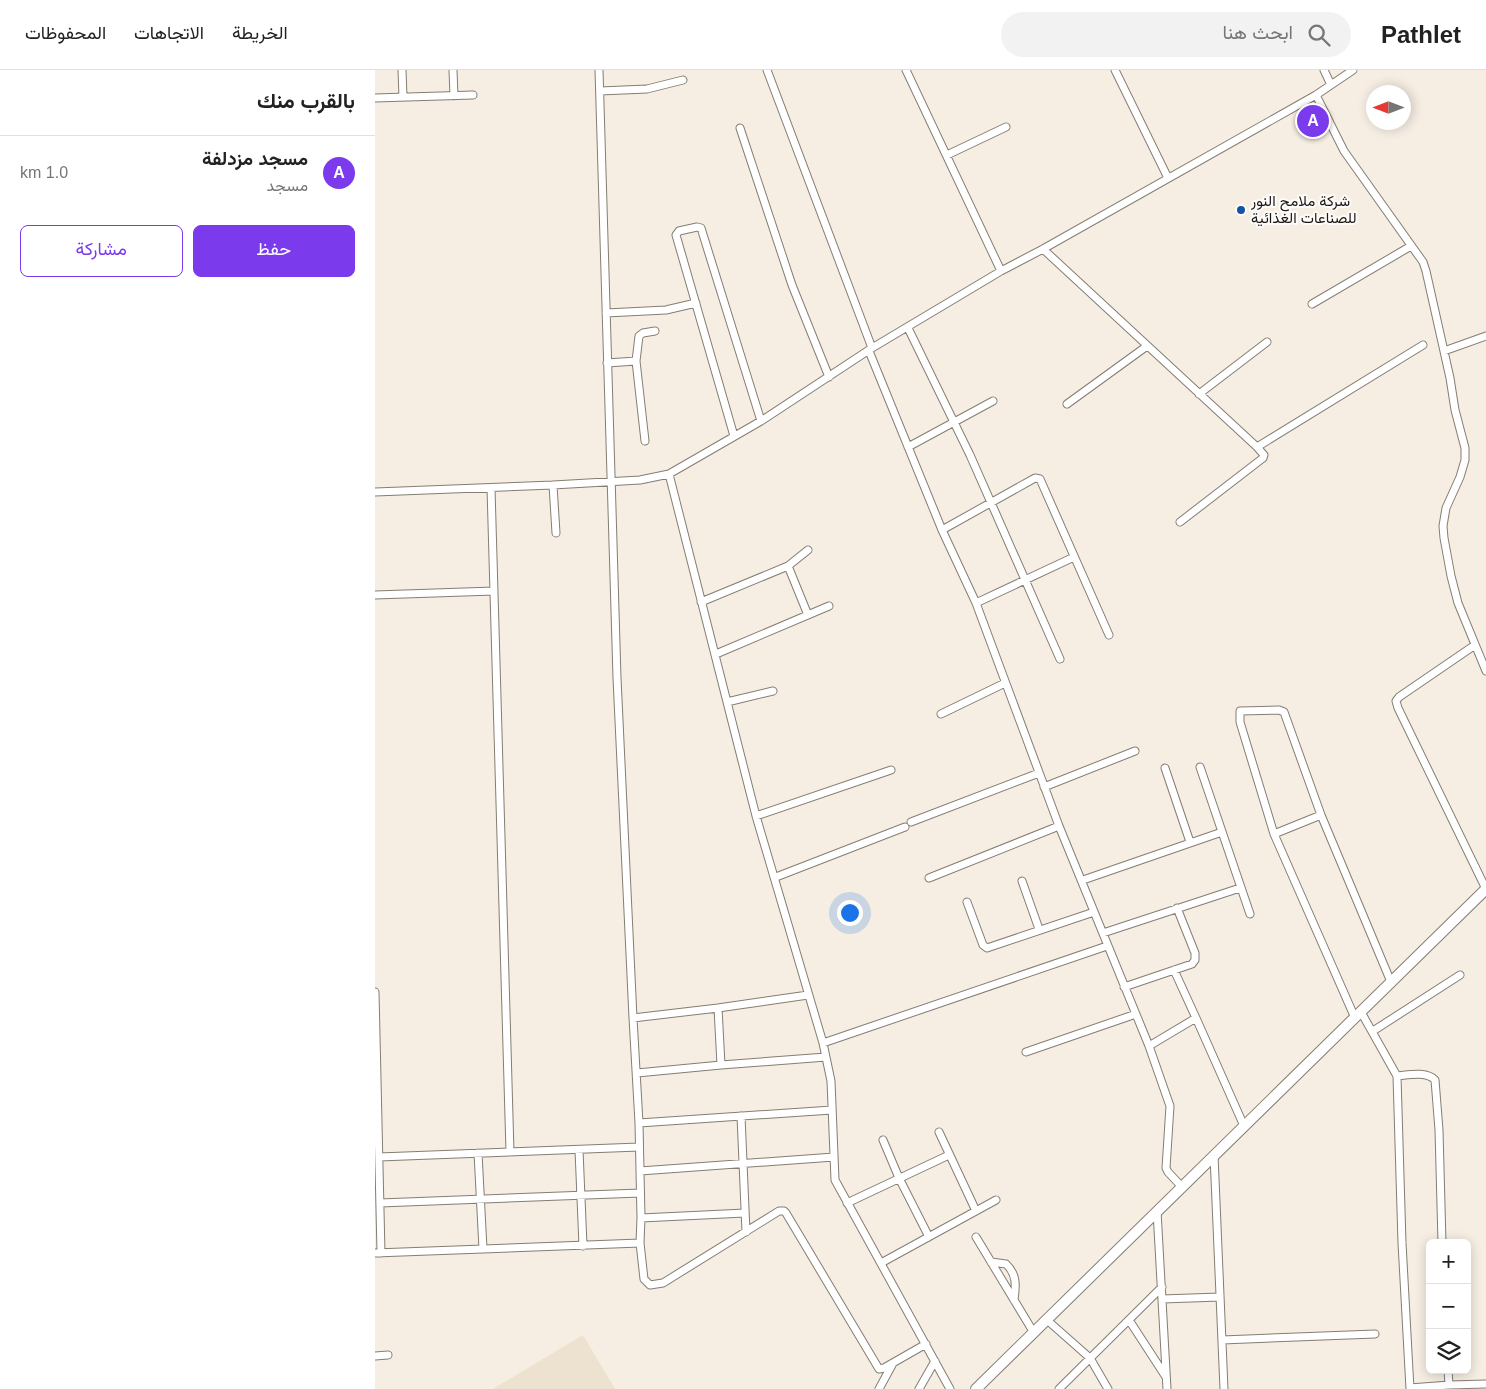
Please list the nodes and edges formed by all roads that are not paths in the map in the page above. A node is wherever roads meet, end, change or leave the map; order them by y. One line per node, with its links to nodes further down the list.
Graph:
1 (402, 70): 14 (street)
2 (453, 70): 15 (street)
3 (599, 70): 11 (street)
4 (767, 70): 33 (street)
5 (906, 70): 19 (street)
6 (1115, 70): 20 (street)
7 (1324, 70): 10 (street)
8 (1353, 70): 10 (street)
9 (683, 80): 11 (street)
10 (1331, 85): 13 (street)
11 (600, 91): 26 (street)
12 (473, 95): 15 (street)
13 (1316, 95): 20 (street); 21 (street)
14 (403, 96): 15 (street); 16 (street)
15 (454, 96)
16 (375, 98)
17 (1006, 127): 19 (street)
18 (740, 128): 37 (street)
19 (947, 155): 23 (street)
20 (1168, 178): 22 (street)
21 (1411, 246): 25 (street); 34 (street)
22 (1043, 249): 23 (street); 32 (street)
23 (1001, 271): 27 (street)
24 (696, 303): 26 (street); 41 (street); 43 (street)
25 (1311, 304)
26 (606, 313): 36 (street)
27 (908, 328): 33 (street); 42 (street)
28 (655, 331): 35 (street)
29 (1486, 336): 34 (street)
30 (1267, 342): 38 (street)
31 (1423, 345): 46 (street)
32 (1147, 346): 38 (street); 40 (street)
33 (871, 350): 37 (street); 45 (street)
34 (1444, 351): 67 (street)
35 (636, 361): 36 (street); 44 (street)
36 (607, 362): 48 (street)
37 (829, 377): 41 (street)
38 (1199, 394): 46 (street)
39 (993, 401): 42 (street)
40 (1067, 404)
41 (761, 421): 43 (street)
42 (954, 422): 45 (street); 52 (street)
43 (734, 436): 47 (street)
44 (645, 441)
45 (908, 447): 54 (street)
46 (1257, 447): 53 (street)
47 (669, 474): 48 (street); 62 (street)
48 (611, 481): 49 (street); 111 (street)
49 (553, 485): 50 (street); 55 (street)
50 (491, 488): 51 (street); 60 (street)
51 (375, 492)
52 (990, 502): 54 (street); 57 (street); 59 (street)
53 (1180, 522)
54 (941, 530): 63 (street)
55 (556, 533)
56 (807, 550): 58 (street)
57 (1074, 557): 59 (street); 66 (street)
58 (788, 566): 62 (street); 65 (street)
59 (1025, 580): 63 (street); 69 (street)
60 (494, 591): 61 (street); 130 (street)
61 (375, 595)
62 (701, 602): 68 (street)
63 (976, 603): 71 (street)
64 (829, 606): 65 (street)
65 (808, 615): 68 (street)
66 (1109, 635)
67 (1475, 644): 70 (street); 94 (street)
68 (716, 654): 73 (street)
69 (1060, 659)
70 (1486, 671)
71 (1005, 683): 74 (street); 79 (street)
72 (773, 691): 73 (street)
73 (727, 702): 82 (street)
74 (941, 714)
75 (1135, 751): 80 (street)
76 (1200, 767): 86 (street)
77 (1165, 768): 88 (street)
78 (891, 770): 82 (street)
79 (1039, 773): 80 (street); 83 (street)
80 (1044, 787): 85 (street)
81 (1321, 815): 87 (street); 87 (street); 104 (street)
82 (756, 816): 89 (street)
83 (911, 822)
84 (905, 826): 89 (street)
85 (1059, 826): 90 (street); 91 (street)
86 (1222, 832): 88 (street); 93 (street)
87 (1274, 834): 110 (street)
88 (1190, 842): 91 (street)
89 (776, 878): 107 (street)
90 (929, 878)
91 (1083, 880): 97 (street)
92 (1022, 881): 99 (street)
93 (1240, 888): 96 (street); 98 (street)
94 (1486, 889): 104 (main road)
95 (967, 902): 99 (street)
96 (1177, 908): 100 (street); 102 (street)
97 (1094, 912): 99 (street); 100 (street)
98 (1250, 914)
99 (1039, 929)
100 (1103, 933): 101 (street)
101 (1107, 946): 105 (street); 114 (street)
102 (1174, 970): 105 (street); 112 (street)
103 (1460, 975): 113 (street)
104 (1391, 982): 110 (main road)
105 (1124, 987): 109 (street)
106 (375, 992): 121 (street)
107 (808, 995): 108 (street); 114 (street)
108 (718, 1008): 111 (street); 118 (street)
109 (1136, 1014): 115 (street); 116 (street)
110 (1358, 1015): 113 (street); 125 (main road)
111 (633, 1018): 119 (street)
112 (1197, 1018): 115 (street); 125 (street)
113 (1373, 1031): 120 (street)
114 (823, 1043): 117 (street)
115 (1149, 1046): 139 (street)
116 (1026, 1052)
117 (826, 1057): 118 (street); 122 (street)
118 (721, 1065): 119 (street)
119 (637, 1073): 124 (street)
120 (1397, 1076): 153 (street); 188 (street)
121 (376, 1081): 134 (street)
122 (832, 1110): 123 (street); 135 (street)
123 (741, 1116): 124 (street); 136 (street)
124 (639, 1123): 128 (street)
125 (1244, 1126): 133 (main road)
126 (939, 1132): 132 (street)
127 (883, 1140): 138 (street)
128 (639, 1147): 129 (street); 137 (street)
129 (579, 1150): 130 (street); 141 (street)
130 (510, 1152): 131 (street)
131 (478, 1153): 134 (street); 142 (street)
132 (949, 1155): 138 (street); 146 (street)
133 (1214, 1156): 139 (main road); 161 (street)
134 (379, 1157): 144 (street)
135 (834, 1157): 136 (street); 145 (street)
136 (743, 1163): 137 (street); 148 (street)
137 (640, 1171): 140 (street)
138 (899, 1178): 145 (street); 151 (street)
139 (1182, 1187): 147 (main road)
140 (640, 1193): 141 (street); 149 (street)
141 (582, 1195): 142 (street); 155 (street)
142 (481, 1199): 144 (street); 156 (street)
143 (996, 1200): 146 (street)
144 (380, 1203): 157 (street)
145 (847, 1203): 159 (street)
146 (975, 1211): 151 (street)
147 (1157, 1211): 160 (street); 164 (main road)
148 (745, 1213): 149 (street); 150 (street)
149 (641, 1218): 154 (street)
150 (746, 1232): 154 (street); 174 (street)
151 (929, 1237): 159 (street)
152 (976, 1237): 158 (street)
153 (1442, 1239)
154 (640, 1243): 155 (street)
155 (583, 1246): 156 (street)
156 (483, 1249): 157 (street)
157 (378, 1253)
158 (991, 1262): 163 (street); 163 (street)
159 (881, 1263): 169 (street)
160 (1162, 1287): 162 (street); 165 (street)
161 (1220, 1298): 162 (street); 168 (street)
162 (1162, 1299): 176 (street)
163 (1014, 1300): 166 (street)
164 (1047, 1320): 166 (main road); 172 (street)
165 (1129, 1320): 172 (street); 176 (street)
166 (1033, 1333): 183 (main road)
167 (1375, 1334): 168 (street)
168 (1222, 1340): 187 (street)
169 (925, 1344): 173 (street); 174 (street)
170 (375, 1356): 171 (street)
171 (388, 1356)
172 (1090, 1358): 184 (street); 185 (street)
173 (935, 1361): 181 (street); 182 (street)
174 (892, 1364): 180 (street)
175 (1448, 1374): 178 (street)
176 (1167, 1378): 186 (street)
177 (1486, 1384): 179 (street)
178 (1449, 1385): 179 (street); 188 (street)
179 (1476, 1387)
180 (879, 1389)
181 (919, 1389)
182 (950, 1389)
183 (978, 1389)
184 (1059, 1389)
185 (1108, 1389)
186 (1167, 1389)
187 (1224, 1389)
188 (1410, 1389)

